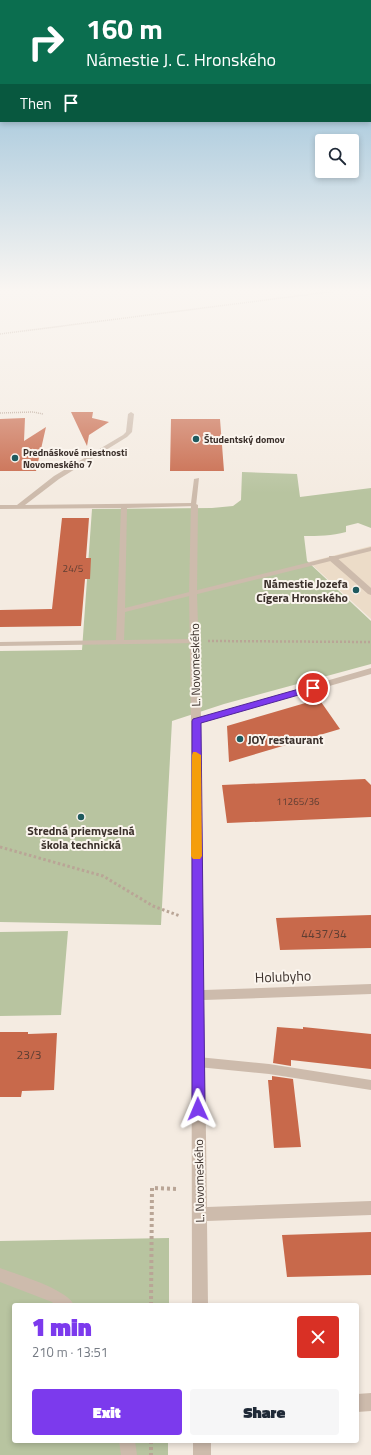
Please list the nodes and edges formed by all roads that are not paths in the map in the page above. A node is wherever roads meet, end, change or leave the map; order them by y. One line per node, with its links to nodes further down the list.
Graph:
1 (132, 414): 6 (lane)
2 (197, 479): 3 (lane)
3 (194, 505): 4 (lane); 10 (street, L. Novomeského)
4 (124, 506): 6 (lane); 11 (lane)
5 (0, 507): 6 (lane)
6 (18, 507)
7 (371, 549): 8 (lane)
8 (332, 558): 9 (street); 10 (lane)
9 (371, 592)
10 (193, 594): 11 (lane); 12 (street, L. Novomeského)
11 (121, 610): 13 (lane)
12 (194, 641): 13 (lane); 16 (street, L. Novomeského)
13 (120, 642): 14 (lane)
14 (0, 644)
15 (371, 671): 16 (street)
16 (196, 721): 18 (street, L. Novomeského)
17 (371, 989): 18 (street, Holubyho)
18 (197, 995): 19 (street, L. Novomeského)
19 (198, 1062): 20 (lane); 22 (street, L. Novomeského)
20 (371, 1085)
21 (371, 1208): 22 (street)
22 (199, 1214): 25 (street, L. Novomeského)
23 (0, 1275): 24 (lane)
24 (64, 1303)
25 (200, 1303)
26 (371, 1402): 27 (street)
27 (359, 1403)
28 (127, 1443): 30 (lane)
29 (202, 1443): 31 (street)
30 (129, 1455)
31 (202, 1455)

